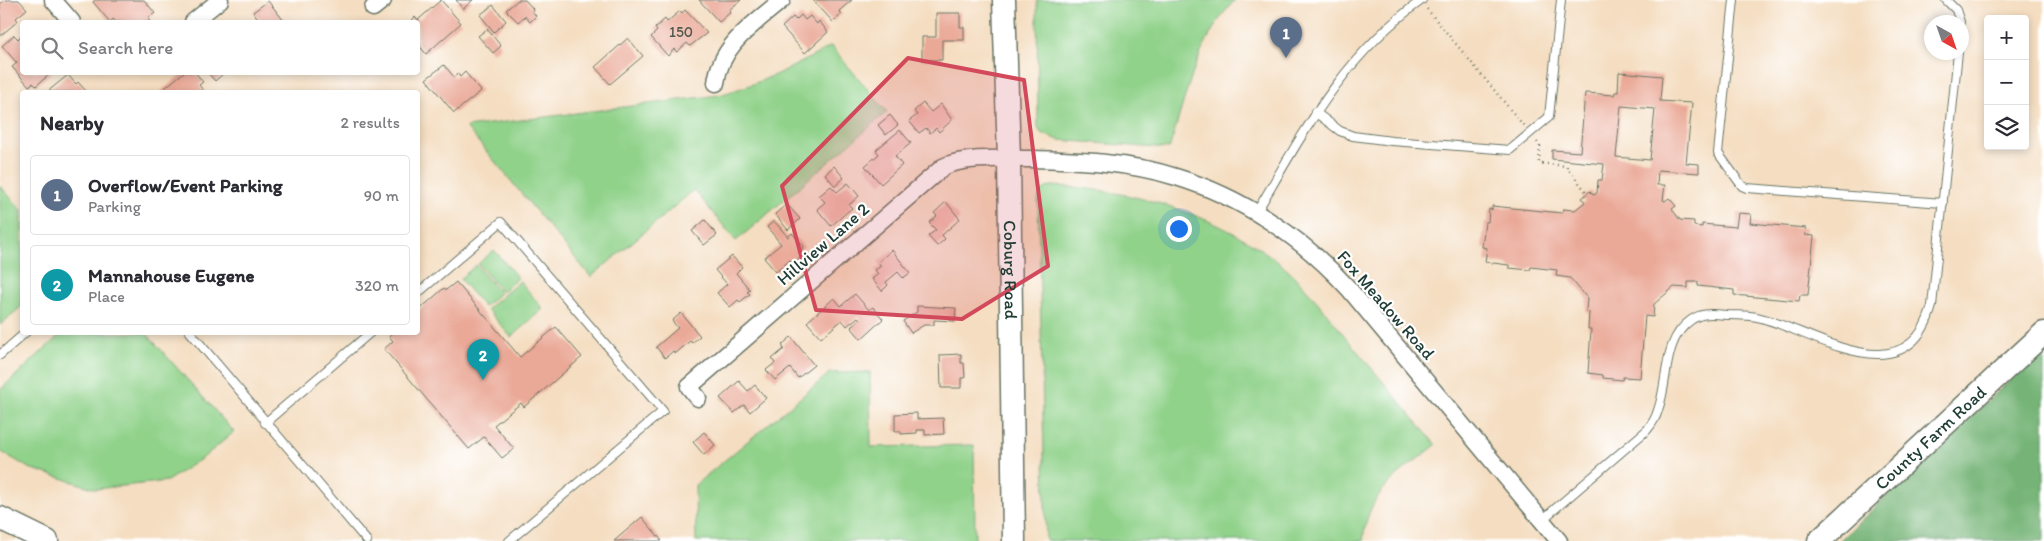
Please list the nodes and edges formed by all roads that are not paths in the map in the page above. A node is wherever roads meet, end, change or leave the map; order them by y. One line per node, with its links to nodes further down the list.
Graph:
1 (53, 0): 10 (street)
2 (220, 0): 11 (street)
3 (782, 0): 13 (street)
4 (1004, 0): 15 (main road, Coburg Road)
5 (1421, 0): 14 (lane)
6 (1561, 0): 14 (lane)
7 (1734, 0): 16 (lane)
8 (1946, 0): 9 (lane)
9 (1958, 15)
10 (70, 20)
11 (195, 20)
12 (1957, 60): 16 (lane)
13 (716, 83)
14 (1316, 112): 17 (lane)
15 (1009, 159): 17 (street, Fox Meadow Road); 24 (street, Hillview Lane 2); 31 (main road, Coburg Road)
16 (1943, 203): 27 (lane)
17 (1256, 213): 27 (street, Fox Meadow Road)
18 (420, 291): 30 (lane)
19 (2044, 333): 33 (main road, County Farm Road)
20 (23, 335): 23 (lane)
21 (192, 335): 25 (lane)
22 (368, 335): 25 (lane)
23 (0, 355)
24 (698, 398)
25 (265, 423): 29 (lane)
26 (0, 518): 28 (main road)
27 (1542, 520): 32 (street, Fox Meadow Road)
28 (47, 541)
29 (367, 541)
30 (509, 541)
31 (1014, 541)
32 (1560, 541)
33 (1819, 541)

